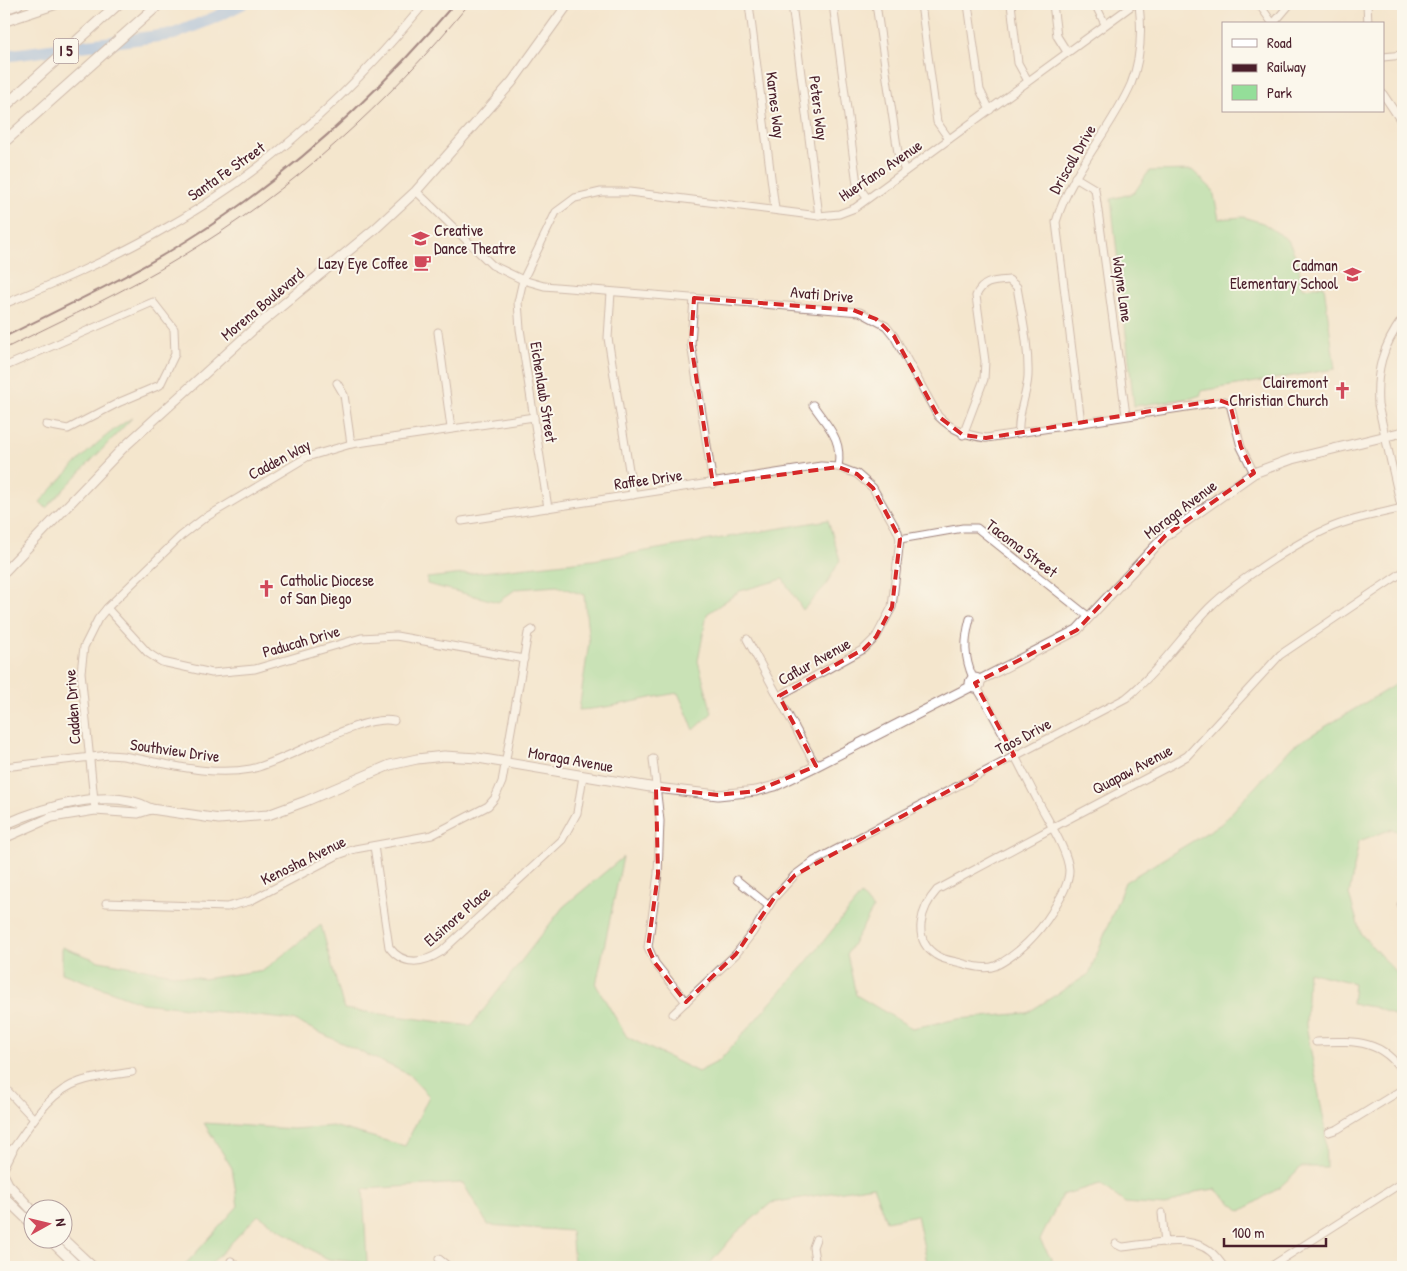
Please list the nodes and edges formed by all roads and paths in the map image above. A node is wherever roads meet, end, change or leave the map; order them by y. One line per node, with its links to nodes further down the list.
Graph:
1 (18, 4): 21 (highway)
2 (55, 4): 23 (highway)
3 (118, 4): 32 (highway, I 5)
4 (159, 4): 36 (highway, I 5)
5 (424, 4): 46 (street, Santa Fe Street)
6 (568, 4): 39 (main road, Morena Boulevard)
7 (749, 4): 41 (street, Karnes Way)
8 (792, 4): 42 (street, Peters Way)
9 (833, 4): 40 (street)
10 (876, 4): 37 (street)
11 (921, 4): 35 (street)
12 (968, 4): 33 (street)
13 (1011, 4): 30 (street)
14 (1053, 4): 27 (street)
15 (1095, 4): 26 (street)
16 (1134, 4): 26 (street, Huerfano Avenue)
17 (1139, 4): 38 (street, Driscoll Drive)
18 (1259, 4): 24 (street)
19 (1290, 4): 25 (street)
20 (1367, 4): 22 (street)
21 (4, 9)
22 (1367, 20)
23 (4, 21)
24 (1272, 22)
25 (1275, 22)
26 (1105, 24): 27 (street, Huerfano Avenue)
27 (1067, 52): 30 (street, Huerfano Avenue)
28 (1403, 55): 29 (street)
29 (1384, 57)
30 (1028, 81): 33 (street, Huerfano Avenue)
31 (1384, 96): 34 (street)
32 (4, 107)
33 (990, 110): 35 (street, Huerfano Avenue)
34 (1403, 124)
35 (949, 139): 37 (street, Huerfano Avenue)
36 (4, 142)
37 (906, 171): 40 (street, Huerfano Avenue)
38 (1075, 177): 52 (street, Wayne Lane); 54 (street, Driscoll Drive)
39 (416, 191): 43 (street, Avati Drive); 70 (main road, Morena Boulevard)
40 (867, 198): 42 (street, Huerfano Avenue)
41 (775, 209): 42 (street, Huerfano Avenue); 43 (street, Huerfano Avenue)
42 (819, 216)
43 (523, 280): 44 (street, Avati Drive); 53 (street, Eichenlaub Street)
44 (611, 292): 45 (street, Avati Drive); 65 (street)
45 (694, 298): 59 (street, Avati Drive); 64 (street)
46 (4, 304)
47 (1403, 318): 60 (street)
48 (438, 332): 56 (street)
49 (4, 378): 55 (street)
50 (338, 383): 61 (street)
51 (813, 405): 62 (street)
52 (1126, 415): 54 (street, Avati Drive); 63 (street, Avati Drive)
53 (534, 417): 56 (street, Cadden Way); 66 (street, Eichenlaub Street)
54 (1081, 423): 58 (street, Avati Drive)
55 (46, 425)
56 (451, 428): 61 (street, Cadden Way)
57 (1403, 432): 60 (main road, Moraga Avenue)
58 (1019, 433): 59 (street, Avati Drive); 59 (street)
59 (964, 434)
60 (1384, 436): 63 (main road, Moraga Avenue); 67 (street)
61 (351, 444): 72 (street, Cadden Way)
62 (838, 467): 64 (street, Raffee Drive); 69 (street)
63 (1254, 473): 73 (main road, Moraga Avenue)
64 (713, 484): 65 (street, Raffee Drive)
65 (634, 495): 66 (street, Raffee Drive)
66 (548, 508): 68 (street, Raffee Drive)
67 (1403, 511): 81 (street, Taos Drive)
68 (462, 521)
69 (900, 540): 73 (street, Tacoma Street); 79 (street, Caflur Avenue)
70 (4, 572)
71 (1403, 572): 93 (street, Quapaw Avenue)
72 (107, 608): 77 (street, Paducah Drive); 82 (street, Cadden Drive)
73 (1089, 617): 78 (main road, Moraga Avenue)
74 (970, 619): 78 (street)
75 (532, 630): 77 (street, Kenosha Avenue)
76 (748, 639): 79 (street)
77 (524, 659): 84 (street, Kenosha Avenue)
78 (975, 683): 81 (street); 85 (main road, Moraga Avenue)
79 (779, 696): 85 (street)
80 (394, 721): 82 (street, Southview Drive)
81 (1014, 755): 93 (street); 98 (street, Taos Drive)
82 (90, 758): 86 (street, Southview Drive); 89 (street, Cadden Drive)
83 (654, 759): 88 (street)
84 (506, 763): 87 (main road, Moraga Avenue); 90 (main road, Moraga Avenue); 95 (street, Kenosha Avenue)
85 (816, 766): 88 (main road, Moraga Avenue)
86 (4, 767)
87 (583, 776): 88 (main road, Moraga Avenue); 95 (street, Elsinore Place)
88 (656, 788): 99 (street)
89 (95, 800): 90 (main road, Moraga Avenue); 91 (street, Cadden Drive); 92 (main road, Moraga Avenue)
90 (151, 809): 91 (main road, Moraga Avenue)
91 (95, 810): 94 (main road, Moraga Avenue)
92 (4, 826)
93 (1052, 828): 93 (street, Quapaw Avenue)
94 (4, 838)
95 (374, 846): 97 (street, Kenosha Avenue)
96 (737, 880): 98 (street)
97 (106, 903)
98 (769, 906): 99 (street, Taos Drive)
99 (686, 1002): 100 (street, Taos Drive)
100 (673, 1014)
101 (1316, 1042): 103 (street)
102 (132, 1072): 106 (street)
103 (1403, 1073)
104 (4, 1087): 106 (street)
105 (1403, 1089): 107 (street)
106 (34, 1119): 108 (street)
107 (1329, 1132)
108 (8, 1153): 109 (main road)
109 (4, 1166)
110 (4, 1176): 114 (main road)
111 (1403, 1182): 131 (street)
112 (4, 1184): 115 (main road)
113 (4, 1197): 117 (main road)
114 (22, 1199)
115 (22, 1201)
116 (1162, 1213): 119 (street)
117 (22, 1214)
118 (816, 1239): 129 (street)
119 (1165, 1243): 120 (street); 130 (street)
120 (1116, 1244)
121 (72, 1247): 126 (main road)
122 (58, 1248): 125 (main road)
123 (439, 1260): 128 (street)
124 (231, 1261): 127 (street)
125 (78, 1267)
126 (93, 1267)
127 (238, 1267)
128 (448, 1267)
129 (816, 1267)
130 (1224, 1267)
131 (1270, 1267)

